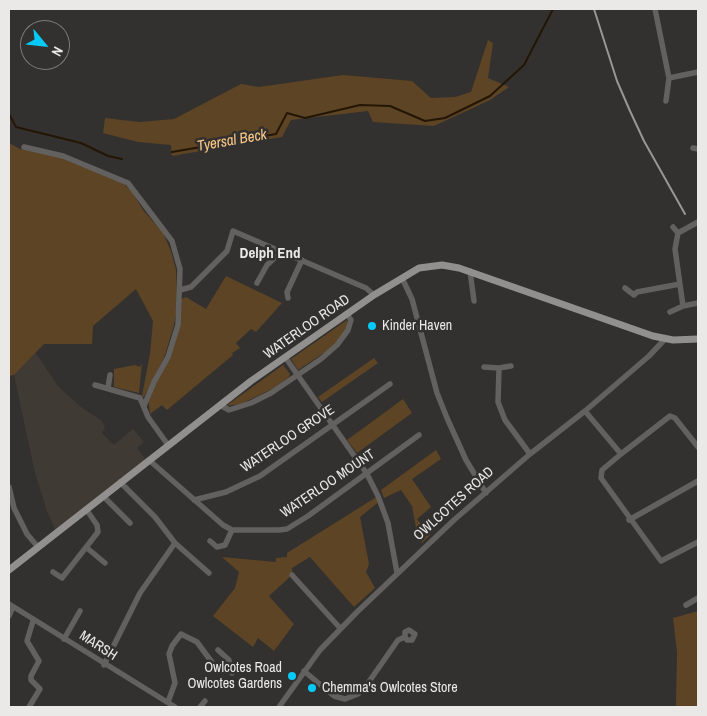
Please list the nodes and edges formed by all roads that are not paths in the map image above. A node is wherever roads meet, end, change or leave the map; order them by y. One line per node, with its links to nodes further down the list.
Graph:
1 (655, 9): 3 (street)
2 (698, 72): 3 (street)
3 (669, 78): 4 (street)
4 (666, 101)
5 (24, 147): 16 (street)
6 (698, 222): 8 (street)
7 (673, 227): 8 (street)
8 (678, 233): 14 (street)
9 (282, 251): 10 (street); 13 (street); 16 (street)
10 (302, 260): 17 (street); 18 (street)
11 (470, 272): 12 (main road, WATERLOO ROAD); 19 (street); 24 (main road, WATERLOO ROAD)
12 (402, 278): 17 (main road, WATERLOO ROAD); 49 (street)
13 (257, 283)
14 (680, 284): 15 (street); 21 (street)
15 (625, 288)
16 (180, 290): 36 (street)
17 (374, 295): 23 (main road, WATERLOO ROAD)
18 (288, 298)
19 (474, 301)
20 (698, 303): 21 (street)
21 (683, 306): 22 (street)
22 (670, 312)
23 (347, 314): 26 (main road, WATERLOO ROAD); 31 (street)
24 (665, 339): 25 (main road, WATERLOO ROAD); 37 (street, OWLCOTES ROAD)
25 (698, 339)
26 (285, 357): 31 (street); 35 (main road, WATERLOO ROAD)
27 (511, 366): 29 (street)
28 (484, 367): 29 (street)
29 (499, 368): 42 (street)
30 (110, 375): 34 (street)
31 (297, 375): 35 (street); 38 (street)
32 (390, 384): 38 (street, WATERLOO GROVE)
33 (95, 386): 34 (street)
34 (108, 388): 36 (street)
35 (220, 405): 40 (main road, WATERLOO ROAD)
36 (144, 406): 40 (street)
37 (585, 411): 42 (street, OWLCOTES ROAD); 43 (street)
38 (331, 426): 45 (street); 51 (street, WATERLOO GROVE)
39 (419, 435): 45 (street, WATERLOO MOUNT)
40 (168, 445): 44 (main road, WATERLOO ROAD)
41 (698, 447): 43 (street)
42 (530, 454): 49 (street, OWLCOTES ROAD)
43 (621, 454): 53 (street)
44 (150, 460): 47 (main road, WATERLOO ROAD); 51 (street, WATERLOO MOUNT)
45 (367, 474): 55 (street, WATERLOO MOUNT); 65 (street)
46 (698, 481): 53 (street)
47 (120, 482): 50 (main road, WATERLOO ROAD); 58 (street)
48 (9, 487): 59 (street)
49 (486, 492): 65 (street, OWLCOTES ROAD)
50 (103, 496): 52 (main road, WATERLOO ROAD); 54 (street)
51 (194, 500): 55 (street, WATERLOO MOUNT)
52 (86, 509): 59 (main road, WATERLOO ROAD); 60 (street)
53 (629, 520): 57 (street)
54 (130, 523)
55 (232, 530): 56 (street)
56 (210, 541)
57 (698, 542)
58 (175, 543): 64 (street); 78 (street)
59 (38, 547): 62 (main road, WATERLOO ROAD)
60 (87, 548): 61 (street); 63 (street)
61 (105, 563)
62 (9, 570)
63 (53, 572)
64 (209, 573)
65 (397, 573): 73 (street, OWLCOTES ROAD)
66 (292, 575): 73 (street)
67 (698, 598): 68 (street)
68 (686, 605)
69 (11, 606): 71 (street); 72 (street, MARSH)
70 (80, 611): 75 (street)
71 (9, 616)
72 (33, 621): 75 (street, MARSH); 83 (street)
73 (340, 628): 79 (street, OWLCOTES ROAD)
74 (405, 637): 79 (street)
75 (64, 638): 78 (street, MARSH)
76 (218, 650): 77 (street)
77 (231, 664): 80 (street); 82 (street)
78 (104, 665): 82 (street, MARSH)
79 (304, 671): 86 (street, OWLCOTES ROAD)
80 (232, 673)
81 (205, 701): 85 (street)
82 (168, 702): 84 (street, MARSH)
83 (29, 707)
84 (175, 707)
85 (200, 707)
86 (279, 707)

